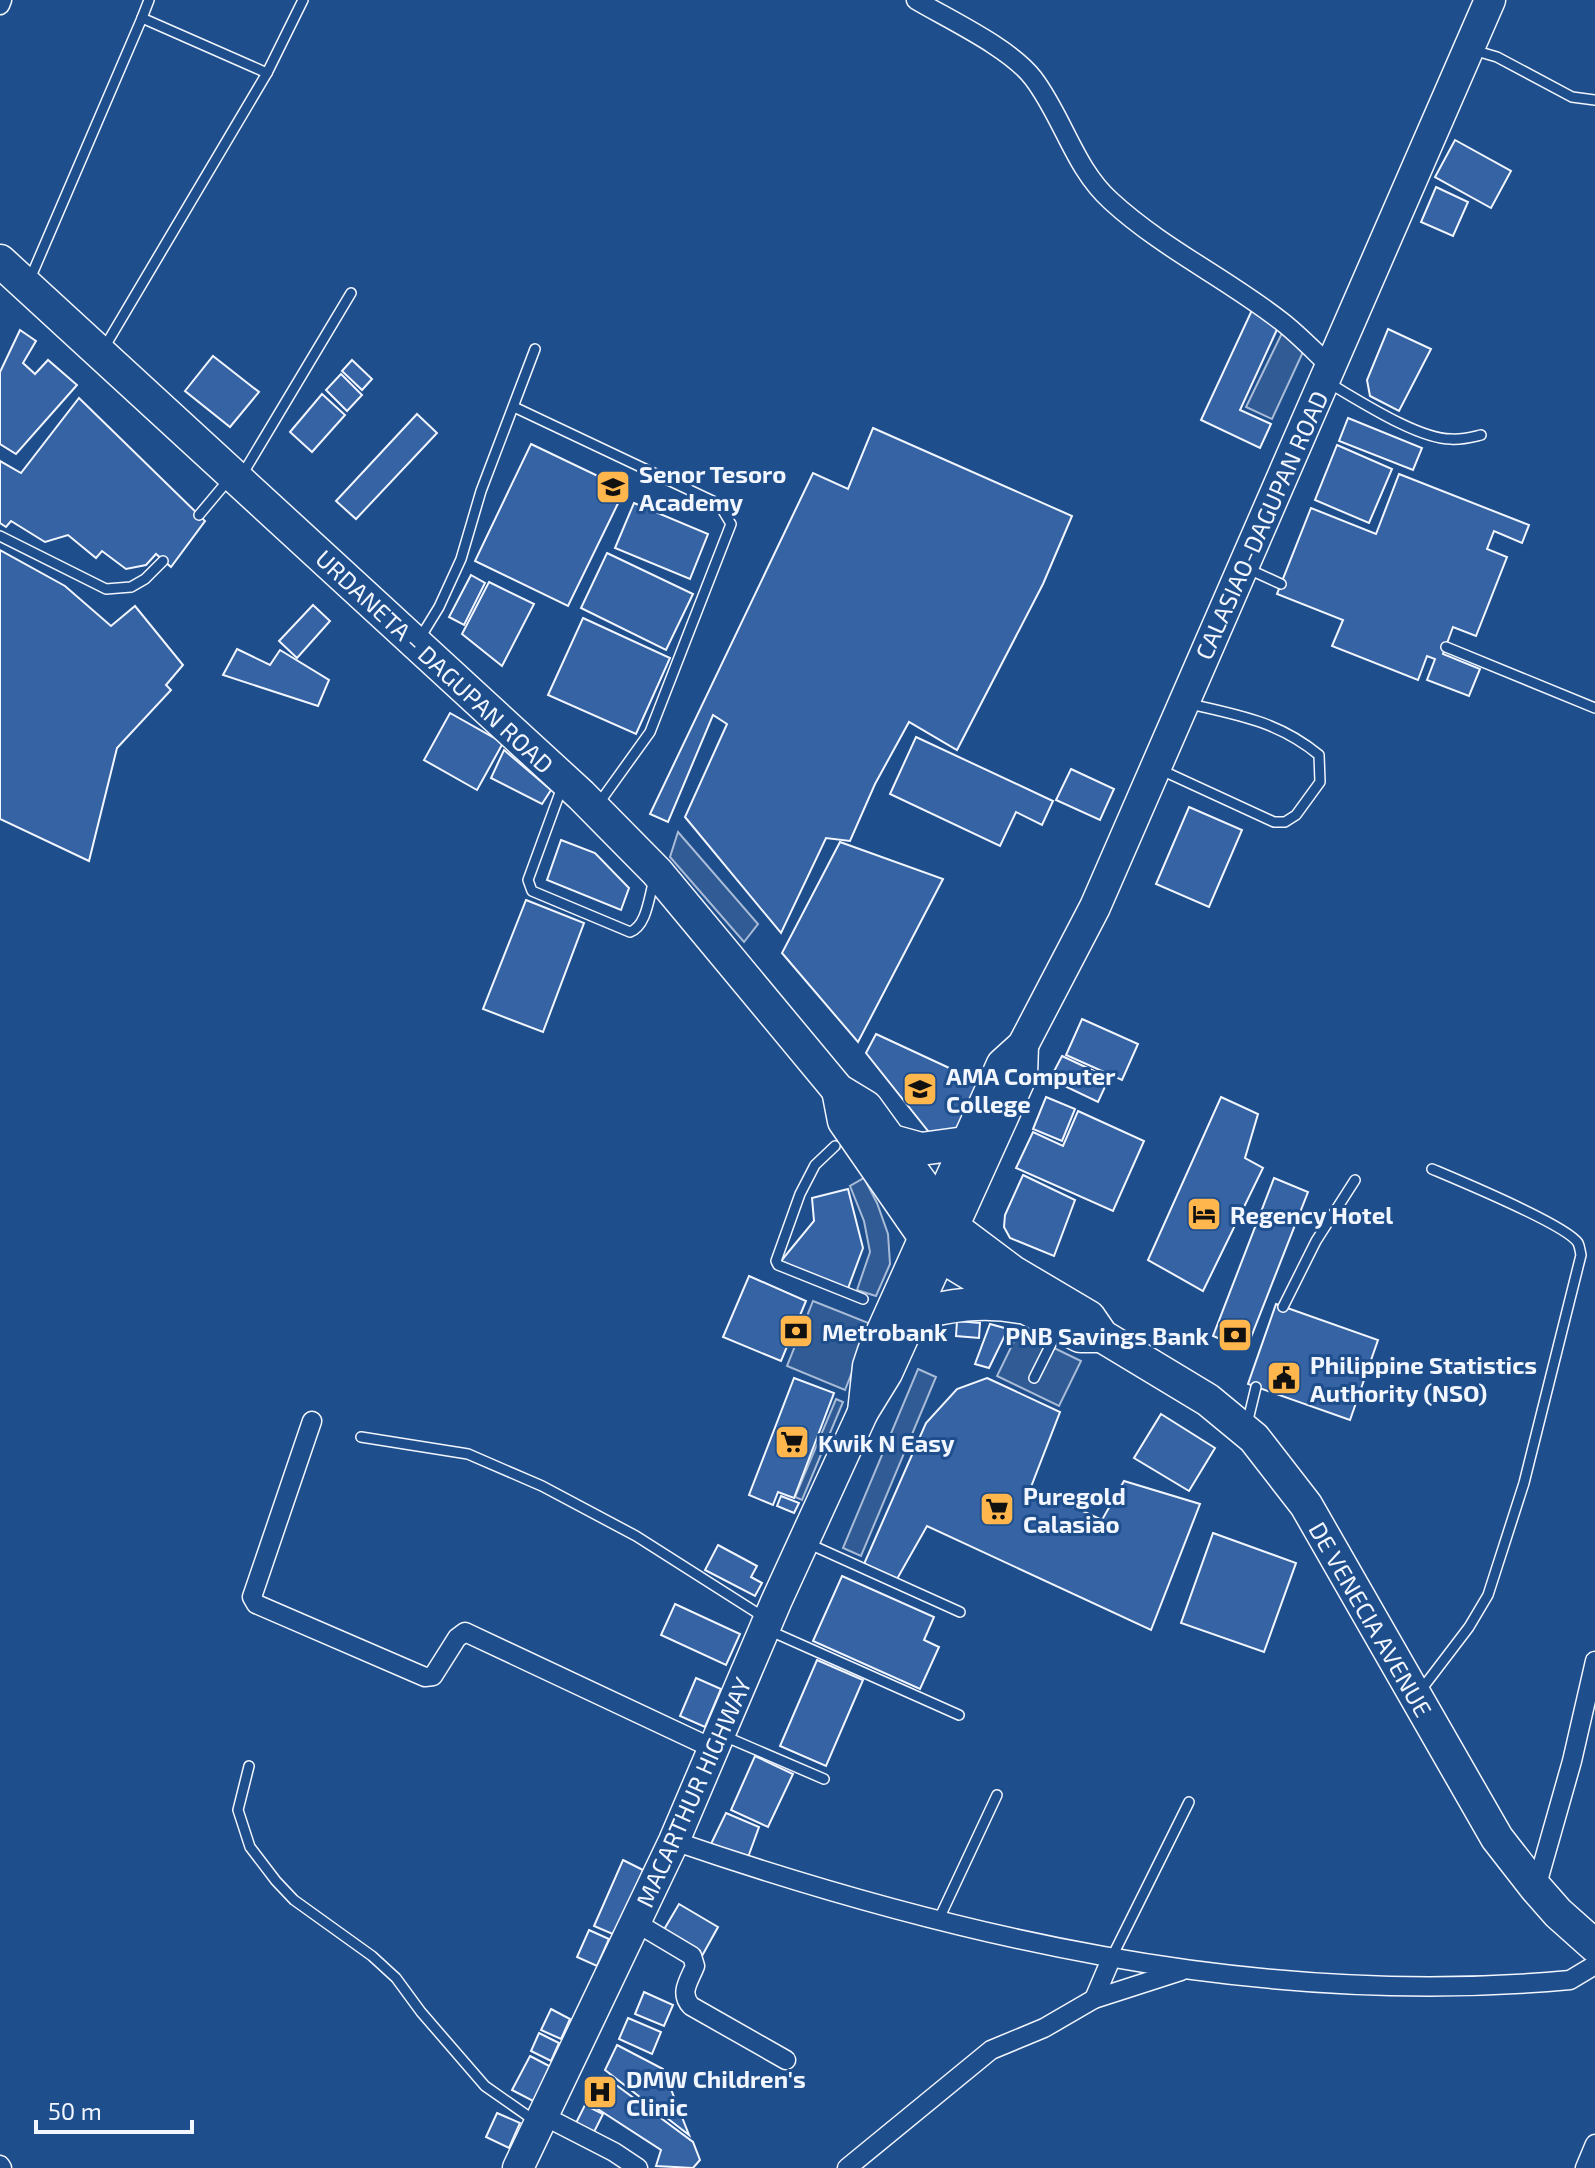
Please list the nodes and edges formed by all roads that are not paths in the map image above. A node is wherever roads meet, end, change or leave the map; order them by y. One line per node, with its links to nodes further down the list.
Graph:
1 (149, 0): 5 (lane)
2 (303, 0): 7 (lane)
3 (916, 0): 14 (street)
4 (1490, 0): 6 (main road, CALASIAO-DAGUPAN ROAD)
5 (142, 18): 7 (lane); 10 (lane)
6 (1469, 49): 8 (lane); 14 (main road, CALASIAO-DAGUPAN ROAD)
7 (267, 73): 13 (lane)
8 (1595, 100)
9 (0, 261): 10 (highway, URDANETA - DAGUPAN ROAD)
10 (27, 286): 13 (highway, URDANETA - DAGUPAN ROAD)
11 (351, 293): 17 (lane)
12 (535, 349): 15 (lane)
13 (101, 353): 17 (highway, URDANETA - DAGUPAN ROAD)
14 (1327, 373): 16 (lane); 21 (main road, CALASIAO-DAGUPAN ROAD)
15 (514, 407): 23 (lane); 29 (lane)
16 (1481, 435)
17 (235, 479): 18 (lane); 23 (highway, URDANETA - DAGUPAN ROAD)
18 (199, 515)
19 (0, 536): 20 (lane)
20 (163, 561)
21 (1242, 566): 22 (lane); 25 (main road, CALASIAO-DAGUPAN ROAD)
22 (1281, 584)
23 (417, 643): 28 (highway, URDANETA - DAGUPAN ROAD)
24 (1446, 647): 26 (lane)
25 (1183, 703): 27 (main road, CALASIAO-DAGUPAN ROAD); 27 (lane)
26 (1595, 708)
27 (1155, 767): 31 (main road, CALASIAO-DAGUPAN ROAD)
28 (565, 780): 29 (highway, URDANETA - DAGUPAN ROAD); 30 (lane)
29 (595, 809): 30 (highway, URDANETA - DAGUPAN ROAD)
30 (657, 872): 32 (highway, URDANETA - DAGUPAN ROAD)
31 (1023, 1045): 34 (main road, CALASIAO-DAGUPAN ROAD); 38 (main road, CALASIAO-DAGUPAN ROAD)
32 (838, 1090): 33 (highway, URDANETA - DAGUPAN ROAD); 38 (highway, URDANETA - DAGUPAN ROAD)
33 (892, 1141): 34 (highway); 38 (highway, URDANETA - DAGUPAN ROAD)
34 (965, 1143): 38 (main road, CALASIAO-DAGUPAN ROAD)
35 (835, 1146): 39 (lane)
36 (1432, 1169): 55 (lane)
37 (1355, 1180): 40 (lane)
38 (938, 1231): 41 (highway, DE VENECIA AVENUE); 42 (main road, MACARTHUR HIGHWAY); 44 (highway, DE VENECIA AVENUE); 47 (main road, MACARTHUR HIGHWAY)
39 (863, 1299)
40 (1283, 1307)
41 (1028, 1309): 42 (highway); 43 (highway, DE VENECIA AVENUE)
42 (913, 1315): 47 (main road, MACARTHUR HIGHWAY)
43 (1061, 1326): 44 (highway, DE VENECIA AVENUE); 45 (lane)
44 (1102, 1336): 49 (highway, DE VENECIA AVENUE)
45 (1034, 1378)
46 (1256, 1387): 49 (lane)
47 (863, 1412): 51 (main road, MACARTHUR HIGHWAY)
48 (312, 1421): 57 (street)
49 (1246, 1431): 55 (highway, DE VENECIA AVENUE)
50 (361, 1437): 53 (lane)
51 (804, 1542): 52 (lane); 53 (main road, MACARTHUR HIGHWAY)
52 (960, 1612)
53 (767, 1624): 56 (lane); 57 (main road, MACARTHUR HIGHWAY)
54 (1595, 1661): 63 (street)
55 (1416, 1696): 63 (highway, DE VENECIA AVENUE)
56 (959, 1715)
57 (717, 1742): 59 (lane); 62 (main road, MACARTHUR HIGHWAY)
58 (249, 1766): 72 (lane)
59 (824, 1779)
60 (997, 1795): 64 (lane)
61 (1189, 1802): 67 (lane)
62 (674, 1841): 64 (street); 65 (main road, MACARTHUR HIGHWAY)
63 (1536, 1888): 66 (highway, DE VENECIA AVENUE)
64 (938, 1921): 67 (street)
65 (635, 1922): 71 (street); 72 (main road, MACARTHUR HIGHWAY)
66 (1595, 1946)
67 (1111, 1959): 69 (street); 70 (street)
68 (1595, 1965): 69 (street)
69 (1183, 1970): 70 (street)
70 (1094, 1999): 76 (street)
71 (786, 2060)
72 (540, 2119): 74 (main road, MACARTHUR HIGHWAY); 75 (street)
73 (1595, 2144): 77 (street)
74 (518, 2168)
75 (638, 2168)
76 (847, 2168)
77 (1585, 2168)

